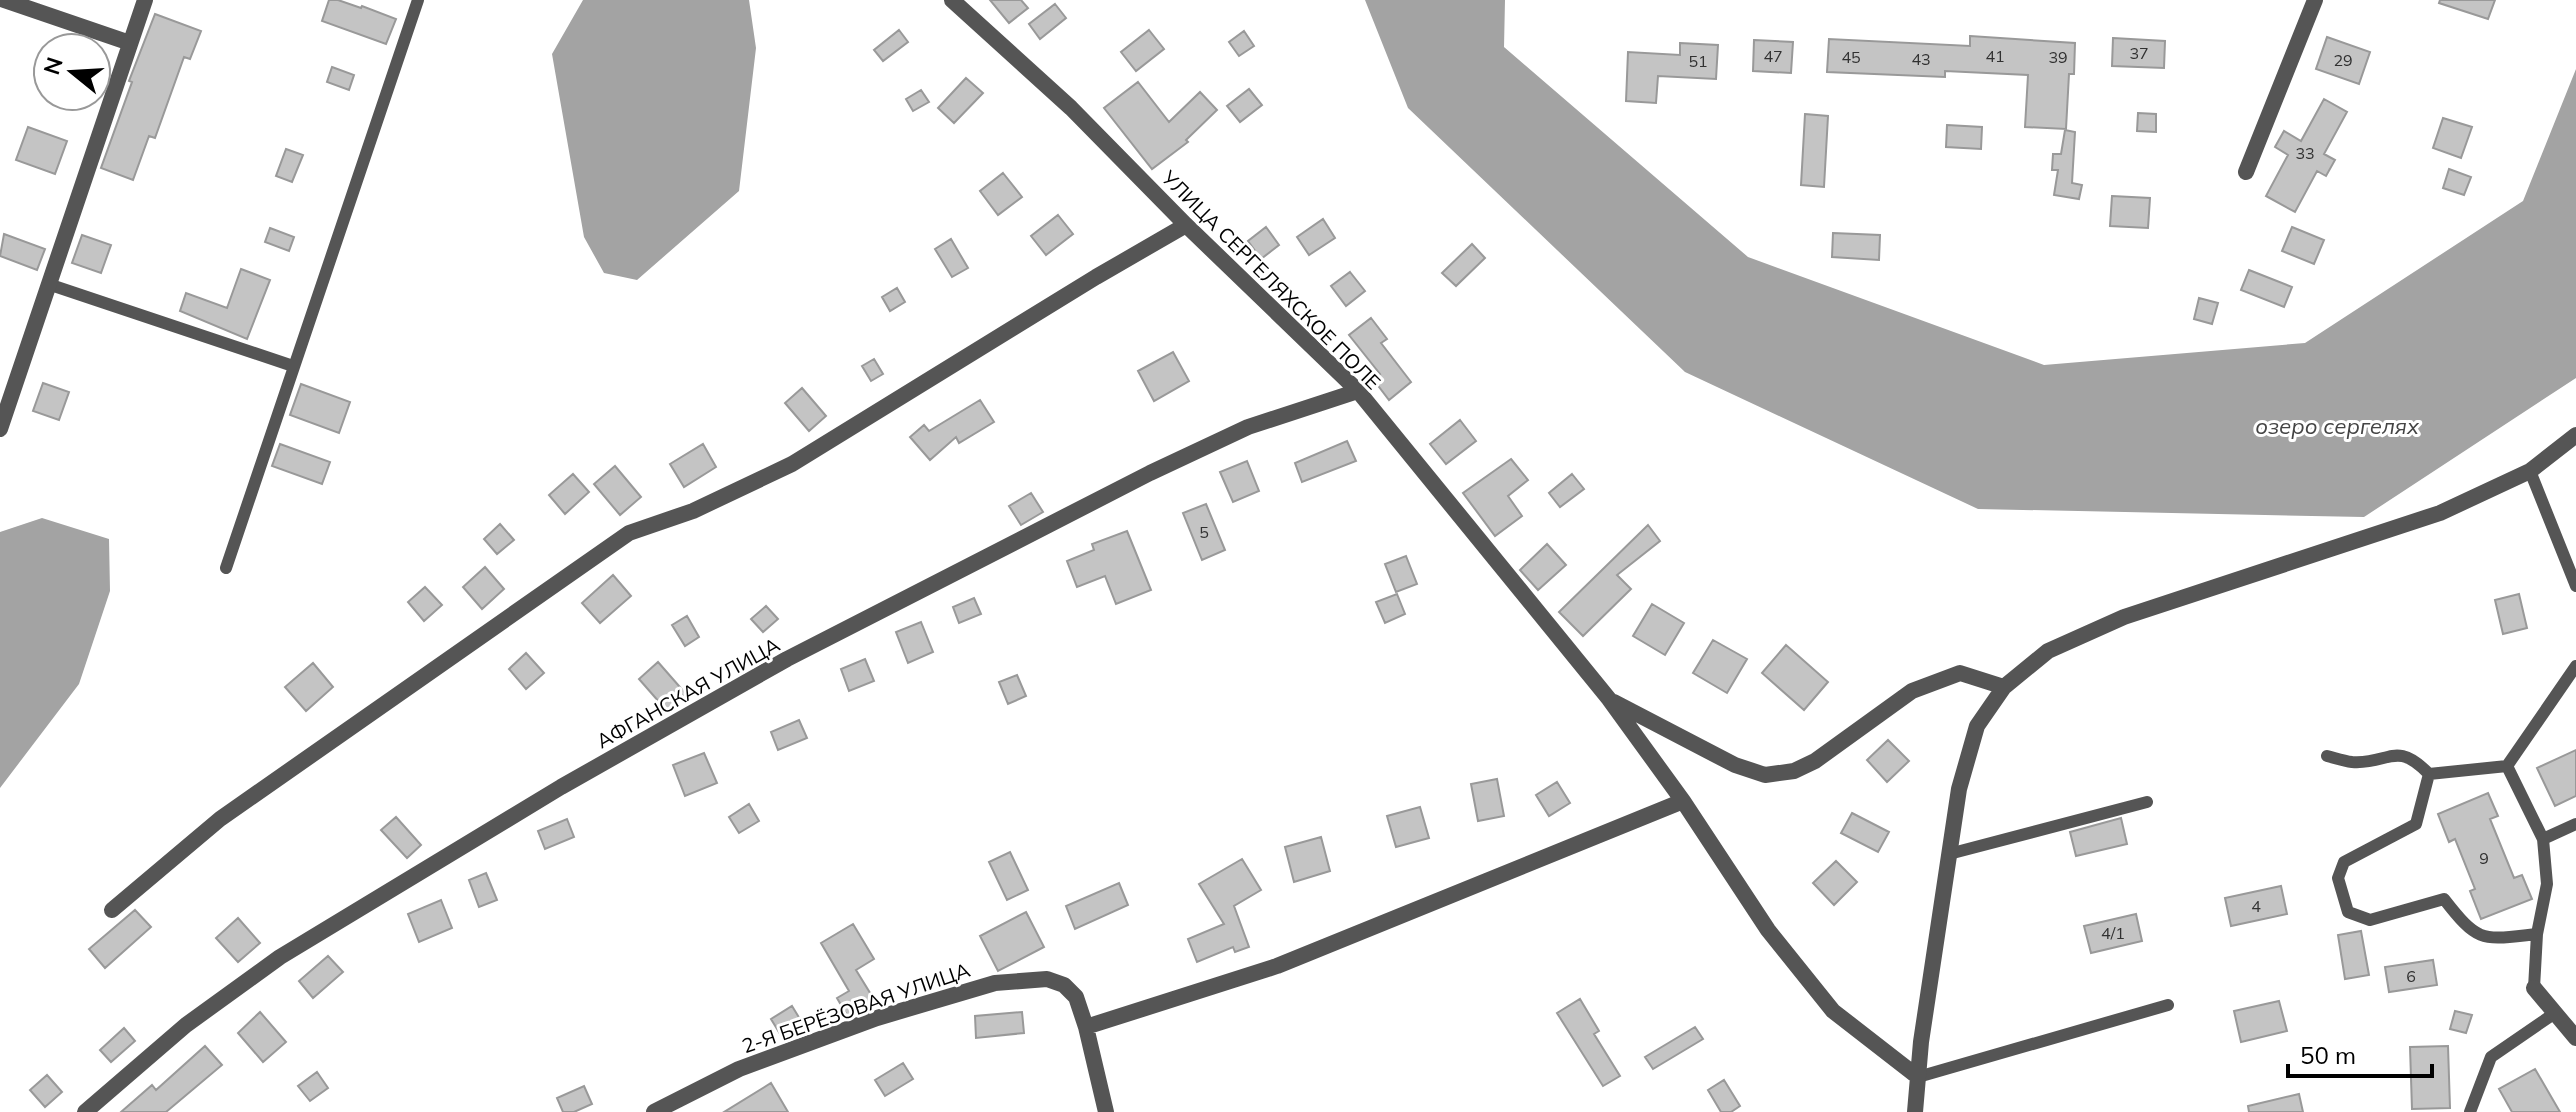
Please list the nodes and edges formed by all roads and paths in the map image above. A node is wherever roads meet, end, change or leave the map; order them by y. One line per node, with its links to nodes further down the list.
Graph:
1 (4, 0): 6 (street)
2 (145, 0): 6 (street)
3 (418, 0): 10 (lane)
4 (952, 0): 8 (street, УЛИЦА СЕРГЕЛЯХСКОЕ ПОЛЕ)
5 (2315, 0): 7 (street)
6 (130, 43): 9 (street)
7 (2246, 172)
8 (1186, 225): 11 (street, УЛИЦА СЕРГЕЛЯХСКОЕ ПОЛЕ); 28 (street)
9 (51, 285): 10 (lane); 12 (street)
10 (293, 366): 15 (lane)
11 (1358, 391): 19 (street, УЛИЦА СЕРГЕЛЯХСКОЕ ПОЛЕ); 36 (street, АФГАНСКАЯ УЛИЦА)
12 (0, 429)
13 (2573, 442): 14 (street)
14 (2530, 471): 16 (lane); 18 (street)
15 (226, 568)
16 (2576, 586)
17 (2576, 666): 21 (lane)
18 (2004, 687): 19 (street); 27 (street)
19 (1609, 699): 23 (street, УЛИЦА СЕРГЕЛЯХСКОЕ ПОЛЕ)
20 (2327, 756): 22 (lane)
21 (2507, 766): 22 (lane); 26 (lane)
22 (2429, 774): 29 (lane)
23 (1683, 801): 33 (street); 35 (street, УЛИЦА СЕРГЕЛЯХСКОЕ ПОЛЕ)
24 (2147, 802): 27 (lane)
25 (2576, 824): 26 (lane)
26 (2543, 839): 29 (lane)
27 (1949, 854): 35 (street)
28 (112, 910)
29 (2537, 934): 30 (lane)
30 (2534, 988): 32 (street)
31 (2168, 1005): 35 (lane)
32 (2555, 1013): 34 (street); 40 (lane)
33 (1086, 1027): 37 (street, 2-Я БЕРЁЗОВАЯ УЛИЦА); 38 (street)
34 (2576, 1038)
35 (1918, 1077): 39 (street)
36 (85, 1112)
37 (654, 1112)
38 (1106, 1112)
39 (1915, 1112)
40 (2470, 1112)

